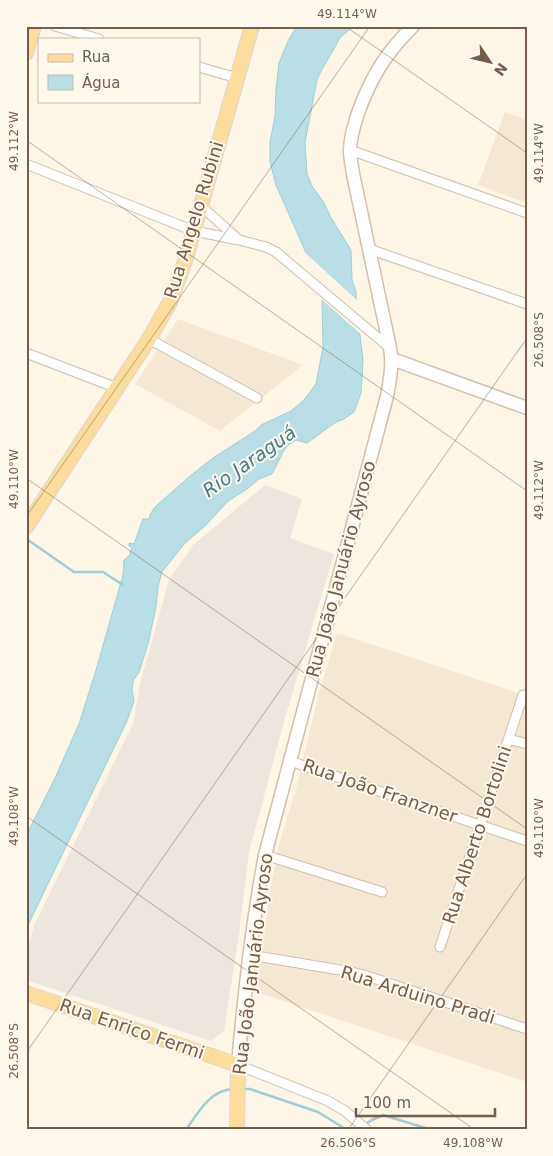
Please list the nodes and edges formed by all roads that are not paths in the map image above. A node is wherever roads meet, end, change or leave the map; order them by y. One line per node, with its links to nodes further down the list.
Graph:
1 (55, 26): 5 (street)
2 (252, 26): 8 (main road, Rua Angelo Rubini)
3 (413, 26): 9 (main road, Rua João Januário Ayroso)
4 (31, 32): 6 (main road)
5 (96, 38)
6 (26, 53)
7 (200, 67): 8 (street)
8 (237, 78): 11 (main road, Rua Angelo Rubini)
9 (350, 150): 12 (street); 15 (main road, Rua João Januário Ayroso)
10 (26, 164): 13 (street)
11 (201, 206): 13 (main road, Rua Angelo Rubini); 14 (street)
12 (527, 213)
13 (194, 230): 14 (street); 17 (main road, Rua Angelo Rubini)
14 (239, 240): 19 (street)
15 (369, 249): 16 (street); 19 (main road, Rua João Januário Ayroso)
16 (527, 304)
17 (149, 339): 20 (main road, Rua Angelo Rubini); 21 (street)
18 (26, 353): 20 (street)
19 (391, 354): 22 (main road); 27 (main road, Rua João Januário Ayroso)
20 (117, 388): 23 (main road, Rua Angelo Rubini)
21 (257, 398)
22 (527, 408)
23 (26, 527)
24 (523, 695): 25 (street, Rua Alberto Bortolini)
25 (509, 738): 26 (street); 28 (street, Rua Alberto Bortolini)
26 (527, 744)
27 (290, 761): 28 (street, Rua João Franzner); 30 (main road, Rua João Januário Ayroso)
28 (480, 825): 29 (street, Rua João Franzner); 32 (street, Rua Alberto Bortolini)
29 (527, 842)
30 (266, 855): 31 (street); 33 (main road, Rua João Januário Ayroso)
31 (382, 892)
32 (440, 947)
33 (250, 955): 35 (street, Rua Arduino Pradi); 36 (main road, Rua João Januário Ayroso)
34 (26, 993): 36 (main road, Rua Enrico Fermi)
35 (527, 1029)
36 (238, 1065): 37 (main road, Rua João Januário Ayroso); 38 (street)
37 (237, 1130)
38 (367, 1130)

